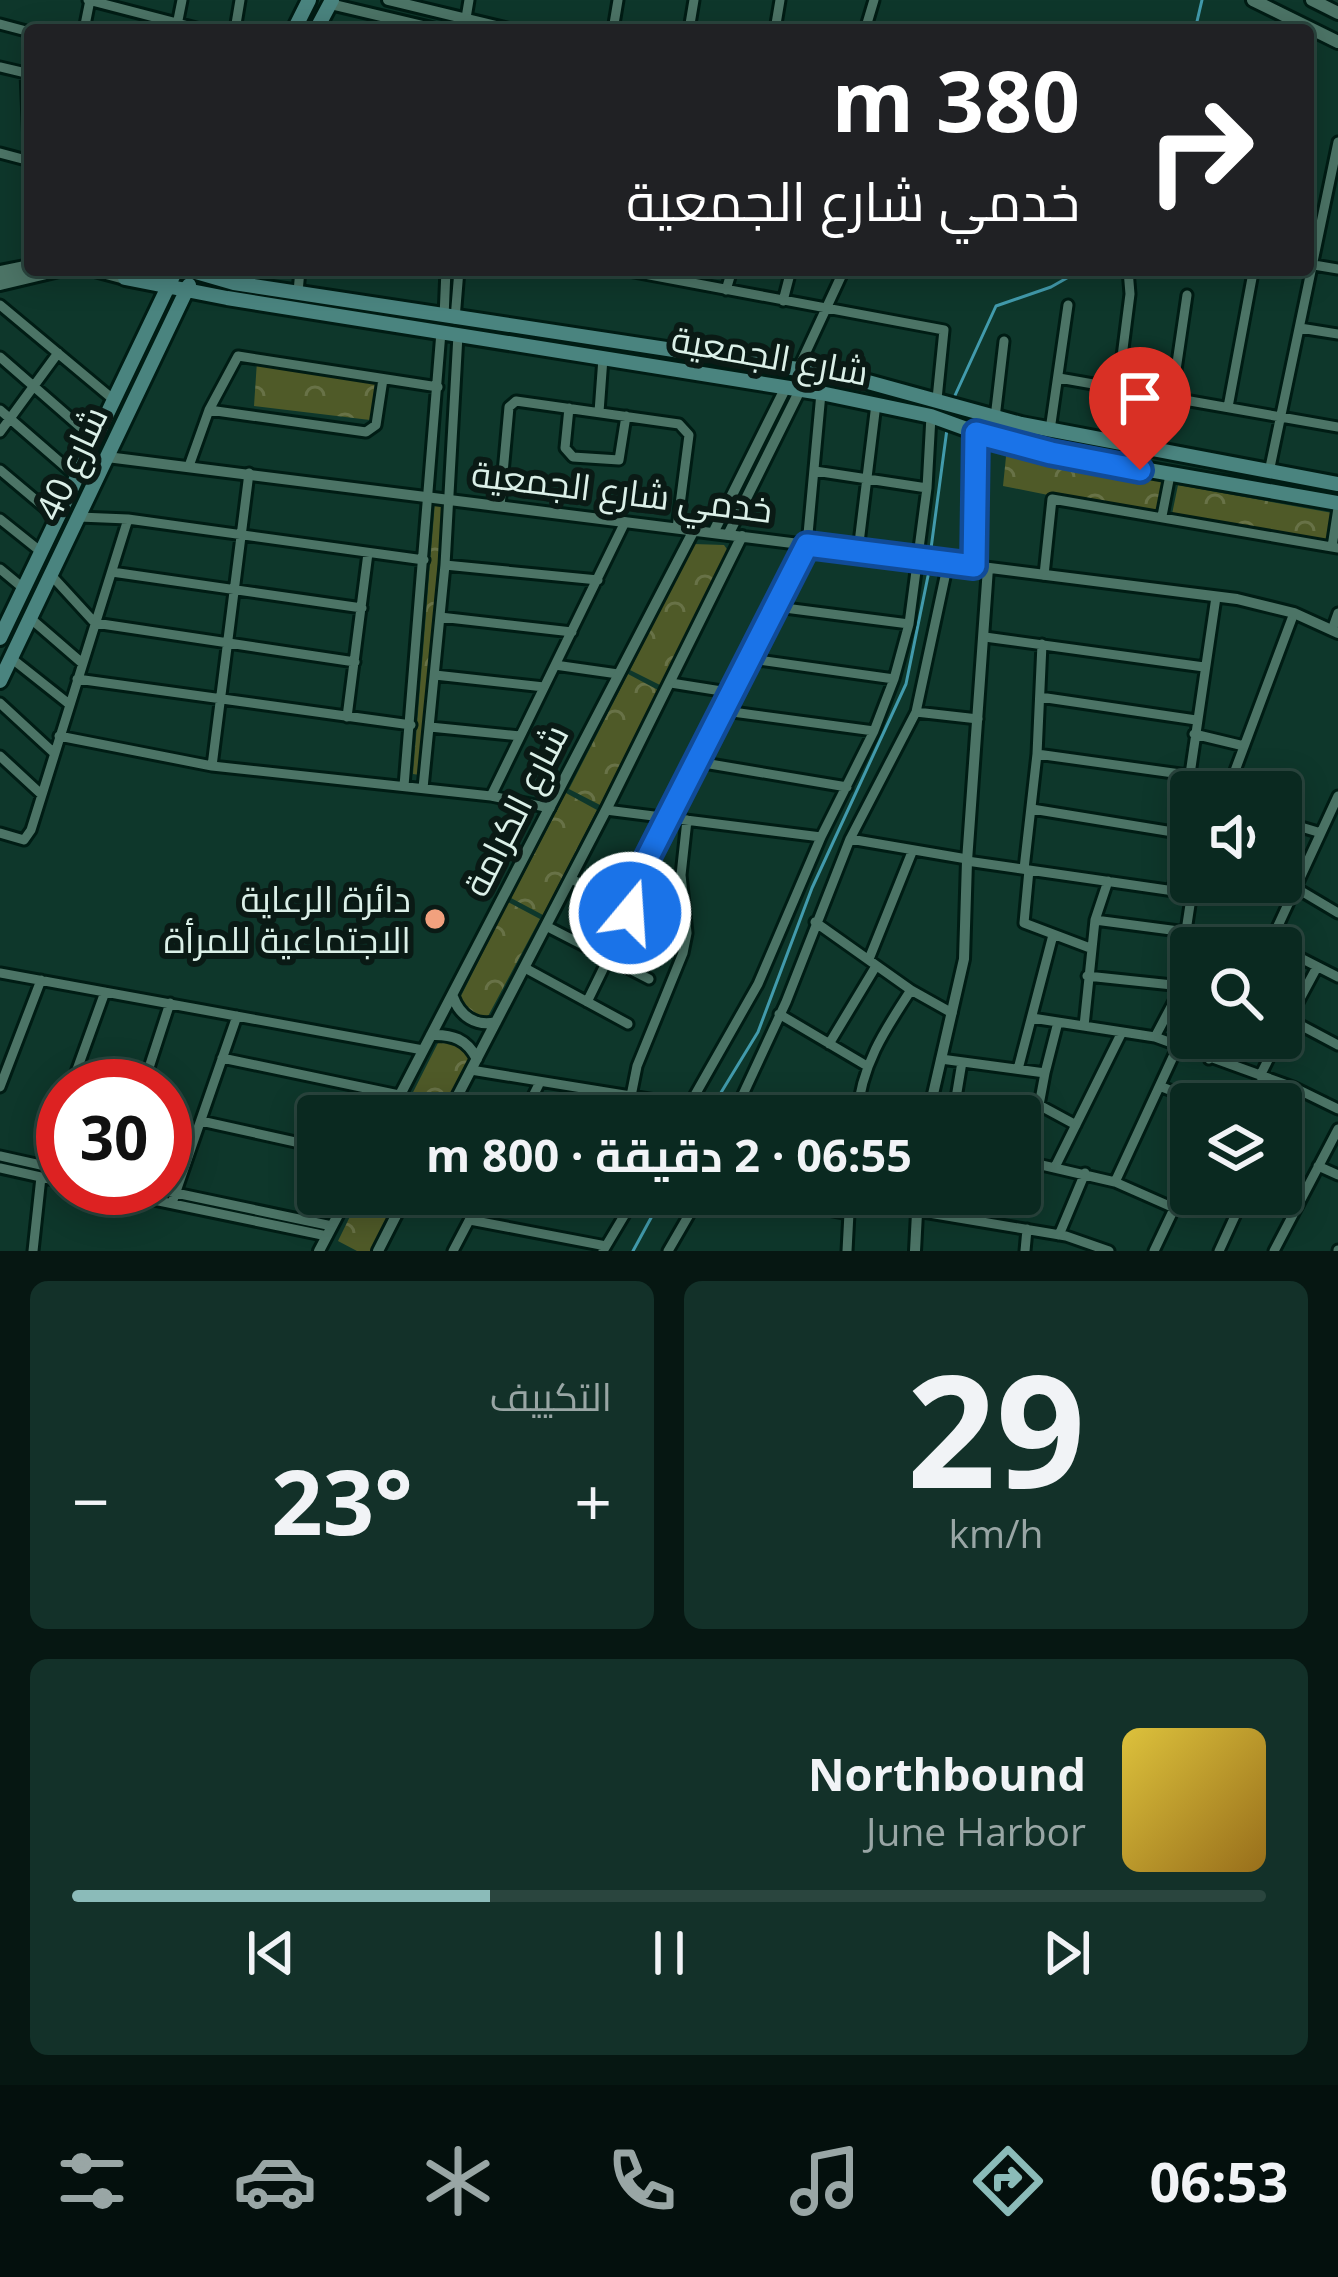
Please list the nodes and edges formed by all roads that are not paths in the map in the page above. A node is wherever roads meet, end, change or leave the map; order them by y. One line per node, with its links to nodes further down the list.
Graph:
1 (90, 0): 9 (street)
2 (388, 0): 8 (street)
3 (470, 0): 8 (street)
4 (1252, 0): 12 (main road)
5 (1312, 0): 7 (main road)
6 (331, 2): 10 (street)
7 (1338, 13)
8 (466, 19): 11 (street)
9 (166, 24)
10 (417, 24)
11 (487, 24)
12 (1301, 24)
13 (1338, 142): 14 (street)
14 (1314, 249)
15 (117, 276): 29 (main road)
16 (191, 276): 31 (main road, شارع 40)
17 (202, 276): 33 (main road, شارع الجمعية)
18 (222, 276): 33 (main road)
19 (299, 276): 34 (street)
20 (448, 276): 41 (street)
21 (460, 276): 41 (street)
22 (662, 276): 32 (street)
23 (730, 276): 32 (street)
24 (790, 276): 36 (street)
25 (841, 276): 39 (street)
26 (1128, 276): 58 (street)
27 (1309, 276): 42 (street)
28 (173, 277): 29 (main road, شارع الجمعية); 31 (main road, شارع الجمعية); 40 (main road, شارع 40)
29 (125, 278): 40 (main road)
30 (1252, 278): 65 (street)
31 (186, 290): 33 (main road, شارع الجمعية); 43 (main road, شارع 40)
32 (726, 290): 36 (street)
33 (231, 291): 34 (main road, شارع الجمعية); 41 (main road, شارع الجمعية); 43 (main road)
34 (298, 292): 41 (main road, شارع الجمعية)
35 (1187, 295): 61 (street)
36 (783, 302): 39 (street)
37 (0, 305): 49 (street)
38 (1069, 305): 54 (street)
39 (825, 310): 53 (street); 62 (street)
40 (150, 327): 63 (main road, شارع 40)
41 (464, 328): 44 (main road, شارع الجمعية); 48 (main road, شارع الجمعية); 57 (street); 95 (street)
42 (1300, 328): 45 (street); 72 (street)
43 (167, 329): 81 (main road, شارع 40)
44 (547, 329): 46 (main road, شارع الجمعية); 48 (main road)
45 (1338, 334)
46 (585, 335): 50 (main road); 53 (main road, شارع الجمعية)
47 (1004, 341): 73 (street)
48 (545, 349): 50 (main road, شارع الجمعية)
49 (58, 353): 56 (street); 63 (street)
50 (582, 356): 52 (main road, شارع الجمعية)
51 (0, 357): 56 (street)
52 (603, 358): 60 (main road, شارع الجمعية); 68 (street)
53 (798, 369): 62 (main road, شارع الجمعية)
54 (1059, 378): 58 (street); 75 (street)
55 (383, 379): 57 (street); 67 (street); 67 (street)
56 (33, 386): 69 (street); 78 (street)
57 (439, 387): 94 (street)
58 (1118, 388): 61 (street)
59 (821, 393): 60 (main road, شارع الجمعية); 64 (main road, شارع الجمعية); 86 (street)
60 (790, 394): 106 (street); 108 (street)
61 (1172, 397): 65 (street)
62 (937, 399): 73 (main road, شارع الجمعية)
63 (114, 400): 78 (main road, شارع 40)
64 (876, 404): 71 (main road, شارع الجمعية); 91 (street)
65 (1228, 407): 72 (street)
66 (569, 408): 68 (street); 70 (street); 96 (street)
67 (209, 410): 84 (street)
68 (598, 412): 70 (street)
69 (5, 414): 76 (street); 90 (street)
70 (626, 416): 104 (street)
71 (931, 416): 77 (main road, شارع الجمعية); 93 (street)
72 (1282, 417): 74 (street); 87 (street)
73 (995, 418): 75 (main road, شارع الجمعية)
74 (1338, 427)
75 (1050, 430): 79 (main road, شارع الجمعية)
76 (0, 432)
77 (976, 433): 82 (main road, شارع الجمعية); 118 (street)
78 (93, 438): 90 (main road, شارع 40)
79 (1087, 438): 80 (main road, شارع الجمعية); 82 (main road)
80 (1113, 442): 83 (main road); 87 (main road, شارع الجمعية)
81 (107, 457): 84 (street, خدمي شارع الجمعية); 99 (main road, شارع 40)
82 (1081, 459): 83 (main road, شارع الجمعية)
83 (1109, 464): 89 (main road, شارع الجمعية)
84 (189, 466): 88 (street, خدمي شارع الجمعية)
85 (0, 470): 98 (street)
86 (815, 471): 91 (street); 109 (street)
87 (1269, 472): 92 (main road, شارع الجمعية)
88 (249, 473): 94 (street, خدمي شارع الجمعية); 107 (street)
89 (1170, 475): 97 (main road, شارع الجمعية); 100 (street)
90 (76, 476): 98 (main road, شارع 40)
91 (868, 479): 93 (street); 112 (street)
92 (1338, 484)
93 (927, 488): 114 (street)
94 (430, 497): 95 (street, خدمي شارع الجمعية); 115 (street)
95 (447, 499): 96 (street, خدمي شارع الجمعية); 117 (street)
96 (500, 506): 103 (street, خدمي شارع الجمعية)
97 (1338, 506): 110 (street)
98 (56, 517): 111 (main road, شارع 40)
99 (79, 517): 102 (street); 122 (main road, شارع 40)
100 (1162, 517): 110 (street); 123 (street)
101 (0, 518): 111 (street)
102 (128, 519): 107 (street); 121 (street)
103 (625, 522): 104 (street, خدمي شارع الجمعية); 124 (street)
104 (677, 528): 105 (street, خدمي شارع الجمعية)
105 (694, 530): 106 (street, خدمي شارع الجمعية); 148 (street, شارع الكرامة)
106 (712, 533): 108 (street, خدمي شارع الجمعية)
107 (241, 536): 113 (street); 126 (street)
108 (735, 536): 109 (street, خدمي شارع الجمعية); 153 (street)
109 (807, 545): 112 (street, خدمي شارع الجمعية); 128 (street)
110 (1335, 547)
111 (40, 551): 125 (main road, شارع 40)
112 (858, 551): 114 (street, خدمي شارع الجمعية)
113 (368, 553): 115 (street); 129 (street)
114 (916, 559): 116 (street, خدمي شارع الجمعية); 135 (street)
115 (424, 560): 165 (street)
116 (948, 563): 118 (street, خدمي شارع الجمعية); 161 (street)
117 (445, 565): 124 (street); 132 (street)
118 (974, 566): 119 (street, خدمي شارع الجمعية)
119 (988, 568): 123 (street, خدمي شارع الجمعية); 138 (street)
120 (0, 569): 125 (street)
121 (112, 572): 126 (street); 134 (street)
122 (51, 575): 133 (main road, شارع 40); 134 (street)
123 (1044, 575): 127 (street, خدمي شارع الجمعية)
124 (598, 580): 137 (street)
125 (23, 588): 139 (main road, شارع 40)
126 (236, 591): 129 (street); 140 (street)
127 (1216, 597): 130 (street, خدمي شارع الجمعية); 147 (street)
128 (777, 607): 135 (street); 143 (street)
129 (362, 608): 144 (street)
130 (1294, 613): 136 (street, خدمي شارع الجمعية); 171 (street)
131 (1338, 613): 136 (street)
132 (440, 617): 137 (street); 149 (street)
133 (30, 618): 142 (main road, شارع 40); 145 (street)
134 (95, 623): 140 (street); 145 (street)
135 (909, 624): 151 (street)
136 (1335, 631)
137 (572, 632): 146 (street)
138 (986, 637): 141 (street); 163 (street)
139 (0, 638)
140 (230, 644): 144 (street); 157 (street)
141 (1042, 644): 147 (street); 156 (street)
142 (11, 658): 152 (main road, شارع 40); 159 (street)
143 (751, 659): 151 (street); 155 (street)
144 (355, 662): 162 (street)
145 (82, 663): 150 (street)
146 (555, 665): 148 (street); 154 (street)
147 (1204, 667): 164 (street)
148 (618, 674): 186 (street, شارع الكرامة)
149 (435, 675): 154 (street); 166 (street)
150 (77, 679): 157 (street); 159 (street)
151 (894, 680): 167 (street)
152 (0, 681)
153 (671, 683): 155 (street); 188 (street)
154 (544, 687): 170 (street)
155 (734, 693): 160 (street)
156 (1040, 698): 164 (street); 173 (street)
157 (223, 700): 162 (street); 176 (street)
158 (0, 703): 172 (street)
159 (69, 704): 169 (street)
160 (725, 711): 167 (street); 175 (street)
161 (916, 712): 163 (street); 196 (street)
162 (347, 717): 165 (street)
163 (979, 719): 198 (street)
164 (1196, 720): 168 (street)
165 (411, 725): 180 (street)
166 (430, 728): 170 (street); 182 (street)
167 (874, 731): 181 (street)
168 (1194, 734): 171 (street); 178 (street)
169 (59, 736): 172 (street); 176 (street)
170 (520, 736): 184 (street)
171 (1244, 746): 179 (street)
172 (53, 752): 183 (street)
173 (1037, 754): 177 (street); 187 (street)
174 (0, 756): 183 (street)
175 (698, 762): 181 (street); 189 (street)
176 (212, 766): 180 (street)
177 (1173, 771)
178 (1189, 771)
179 (1235, 771)
180 (404, 785): 182 (street)
181 (847, 787): 195 (street)
182 (423, 788): 184 (street)
183 (41, 794): 193 (street)
184 (491, 796): 186 (street)
185 (1338, 796): 194 (street)
186 (550, 808): 227 (street, شارع الكرامة)
187 (1032, 809): 192 (street); 199 (street)
188 (607, 810): 189 (street); 201 (street)
189 (669, 818): 190 (street); 205 (street)
190 (687, 820): 195 (street); 270 (street)
191 (1302, 827): 194 (street)
192 (1170, 832)
193 (0, 833)
194 (1321, 833): 200 (street)
195 (821, 837): 271 (street)
196 (850, 839): 197 (street); 208 (street)
197 (912, 852): 198 (street); 215 (street)
198 (967, 861): 199 (street); 231 (street)
199 (1027, 869): 202 (street); 211 (street)
200 (1302, 875)
201 (572, 879): 205 (street); 209 (street)
202 (1108, 881): 203 (street); 207 (street)
203 (1170, 890)
204 (1302, 892): 206 (street)
205 (627, 905): 213 (street)
206 (1338, 913)
207 (1095, 920): 210 (street); 212 (street)
208 (815, 922): 215 (street); 232 (street)
209 (547, 926): 213 (street); 217 (street)
210 (1170, 929)
211 (1053, 935): 212 (street); 234 (street)
212 (1090, 948): 219 (street)
213 (608, 958): 221 (street); 228 (street)
214 (1302, 960): 216 (street)
215 (872, 962): 224 (street); 244 (street)
216 (1317, 967): 220 (street); 226 (street)
217 (525, 968): 228 (street); 235 (street)
218 (0, 973): 222 (street)
219 (1088, 976): 223 (street); 239 (street)
220 (1338, 977)
221 (649, 979)
222 (41, 980): 225 (street); 262 (street)
223 (1170, 985)
224 (911, 989): 231 (street); 256 (street)
225 (105, 992): 229 (street); 248 (street)
226 (1302, 994)
227 (453, 997): 235 (street); 241 (street, شارع الكرامة)
228 (587, 1002): 237 (street)
229 (170, 1004): 233 (street); 249 (street)
230 (1170, 1008): 242 (street)
231 (952, 1013): 250 (street)
232 (779, 1014): 244 (street); 272 (street)
233 (237, 1016): 246 (street); 247 (street)
234 (1032, 1018): 236 (street); 257 (street)
235 (496, 1022): 255 (street)
236 (1058, 1022): 239 (street); 258 (street)
237 (628, 1024)
238 (1302, 1025): 245 (street)
239 (1084, 1026): 240 (street)
240 (1123, 1032): 242 (street); 278 (street)
241 (431, 1035): 246 (street, شارع الكرامة); 255 (street)
242 (1154, 1037): 243 (street)
243 (1170, 1043)
244 (829, 1044): 256 (street)
245 (1338, 1045)
246 (423, 1050): 266 (street, شارع الكرامة)
247 (222, 1058): 266 (street); 277 (street)
248 (81, 1059)
249 (152, 1059)
250 (941, 1059): 254 (street); 274 (street)
251 (1173, 1059): 263 (street)
252 (1209, 1059): 259 (street)
253 (1268, 1059): 259 (street)
254 (962, 1062): 257 (street); 275 (street)
255 (474, 1065): 261 (street); 267 (street)
256 (867, 1066): 273 (street)
257 (1018, 1069): 258 (street)
258 (1045, 1073): 278 (street)
259 (1260, 1076): 260 (street)
260 (1279, 1083)
261 (539, 1084): 268 (street); 269 (street)
262 (0, 1087)
263 (1162, 1087): 264 (street); 291 (street)
264 (1170, 1090)
265 (1302, 1092): 276 (street)
266 (399, 1095)
267 (458, 1095)
268 (534, 1095)
269 (623, 1095)
270 (631, 1095)
271 (695, 1095)
272 (743, 1095)
273 (859, 1095)
274 (933, 1095)
275 (956, 1095)
276 (1338, 1108)
277 (201, 1121): 280 (street); 281 (street)
278 (1076, 1125): 285 (street)
279 (1338, 1129): 284 (street)
280 (297, 1142)
281 (192, 1147)
282 (0, 1156): 287 (street)
283 (1041, 1164): 285 (street)
284 (1318, 1166): 290 (street); 323 (street)
285 (1055, 1167): 289 (street)
286 (0, 1168): 288 (street)
287 (36, 1170)
288 (36, 1171)
289 (1085, 1173): 291 (street); 308 (street)
290 (1338, 1175)
291 (1115, 1182): 293 (street)
292 (192, 1202): 307 (street)
293 (1170, 1206)
294 (37, 1215): 310 (street)
295 (338, 1215): 307 (street)
296 (396, 1215): 314 (street)
297 (471, 1215): 315 (street)
298 (476, 1215): 309 (street)
299 (625, 1215): 309 (street)
300 (689, 1215): 316 (street)
301 (848, 1215): 317 (street)
302 (917, 1215): 318 (street)
303 (942, 1215): 306 (street)
304 (1171, 1215): 321 (street)
305 (1235, 1215): 322 (street)
306 (1028, 1229): 308 (street); 319 (street)
307 (330, 1231): 313 (street)
308 (1062, 1235): 311 (street); 320 (street)
309 (605, 1249)
310 (33, 1250): 312 (street)
311 (1103, 1250)
312 (49, 1251)
313 (319, 1251)
314 (377, 1251)
315 (453, 1251)
316 (668, 1251)
317 (847, 1251)
318 (915, 1251)
319 (1025, 1251)
320 (1063, 1251)
321 (1154, 1251)
322 (1219, 1251)
323 (1274, 1251)

